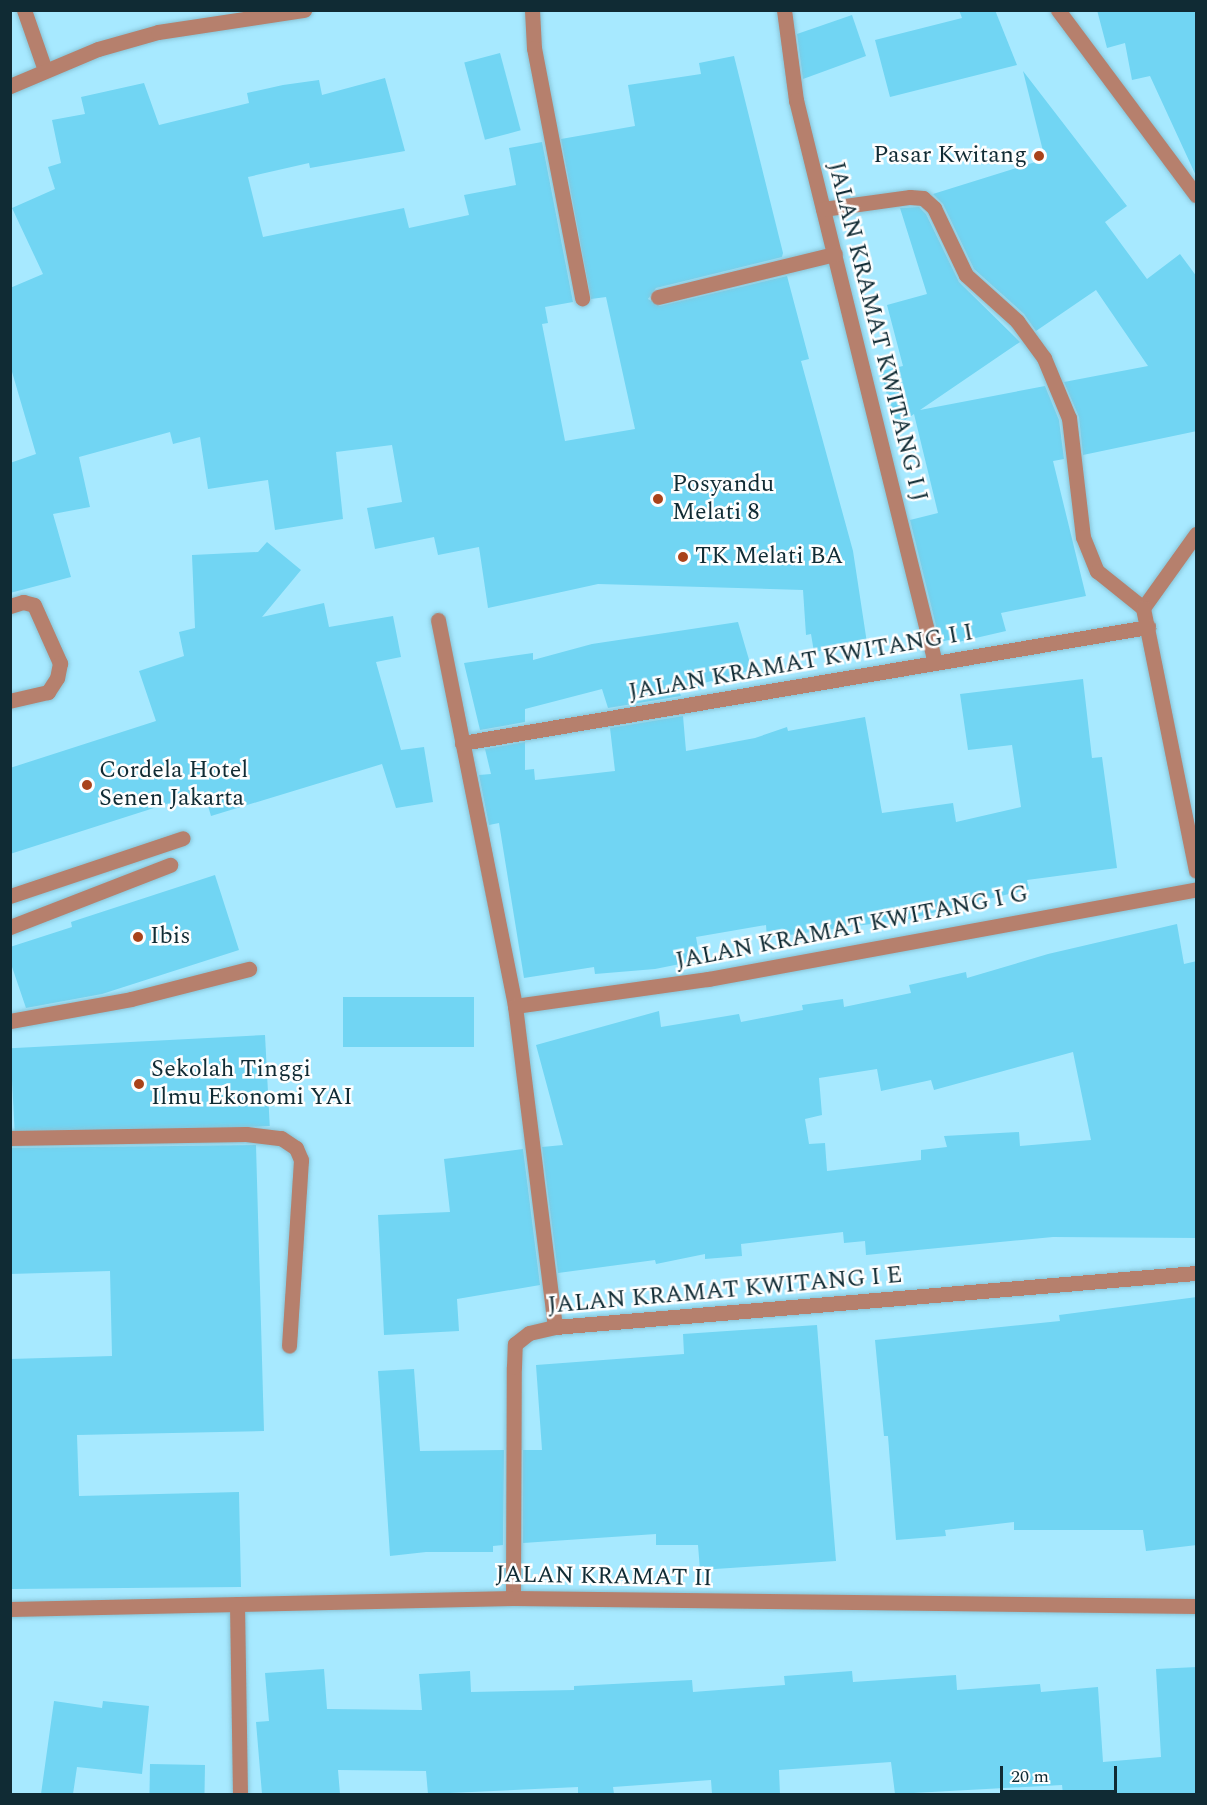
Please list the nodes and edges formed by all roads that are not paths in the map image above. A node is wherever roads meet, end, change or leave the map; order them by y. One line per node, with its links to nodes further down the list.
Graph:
1 (24, 10): 6 (street)
2 (304, 10): 6 (street)
3 (532, 10): 12 (street)
4 (784, 10): 9 (street, JALAN KRAMAT KWITANG I J)
5 (1058, 10): 8 (street)
6 (45, 70): 7 (street)
7 (10, 86)
8 (1197, 195)
9 (823, 209): 10 (street, JALAN KRAMAT KWITANG I J); 15 (street)
10 (835, 254): 11 (street); 18 (street, JALAN KRAMAT KWITANG I J)
11 (658, 297)
12 (582, 298)
13 (1197, 534): 15 (street)
14 (10, 606): 19 (street)
15 (1143, 608): 17 (street)
16 (438, 620): 20 (street)
17 (1148, 627): 18 (street, JALAN KRAMAT KWITANG I I); 22 (street)
18 (935, 663): 20 (street, JALAN KRAMAT KWITANG I I)
19 (10, 701)
20 (462, 743): 29 (street)
21 (183, 838): 26 (street)
22 (1194, 850): 24 (street)
23 (170, 865): 27 (street)
24 (1197, 871)
25 (1197, 889): 29 (street, JALAN KRAMAT KWITANG I G)
26 (10, 896)
27 (10, 927)
28 (249, 969): 30 (street)
29 (515, 1006): 33 (street)
30 (10, 1021)
31 (10, 1138): 34 (street)
32 (1197, 1273): 33 (street, JALAN KRAMAT KWITANG I E)
33 (555, 1327): 35 (street, JALAN KRAMAT KWITANG I E)
34 (289, 1347)
35 (513, 1598): 36 (street, JALAN KRAMAT II); 37 (street, JALAN KRAMAT II)
36 (237, 1604): 38 (street, JALAN KRAMAT II); 39 (street)
37 (1197, 1606)
38 (10, 1609)
39 (240, 1794)

